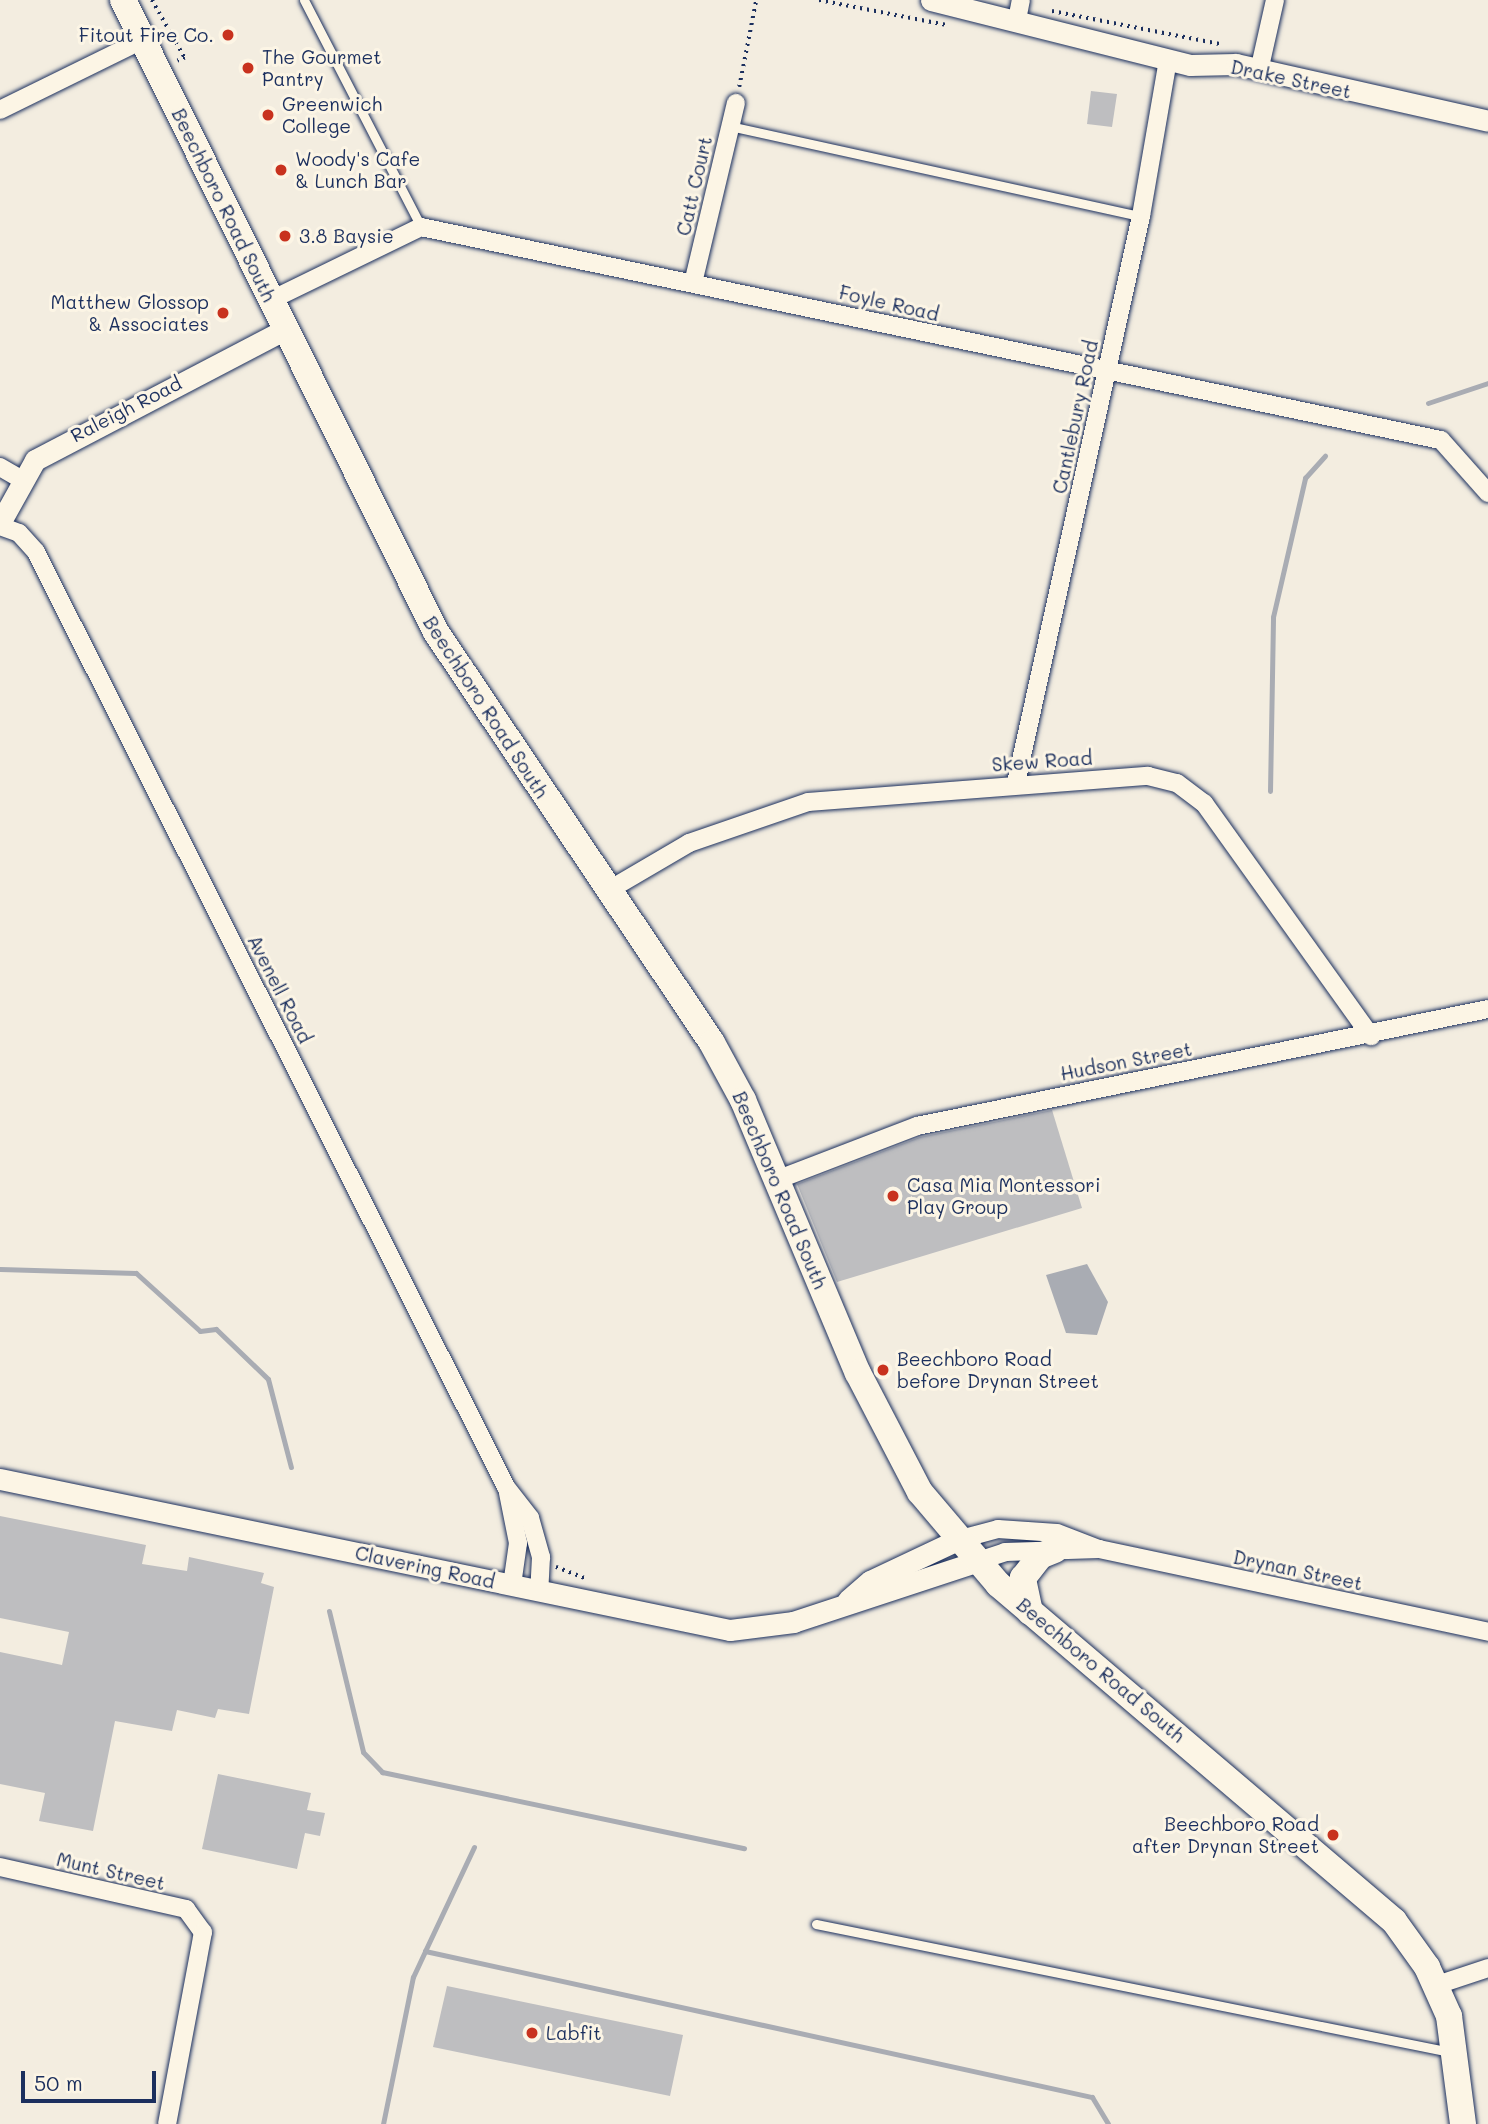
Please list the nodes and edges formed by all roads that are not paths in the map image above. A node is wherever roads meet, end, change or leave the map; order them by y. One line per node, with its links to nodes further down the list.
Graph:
1 (123, 0): 6 (main road, Beechboro Road South)
2 (304, 0): 14 (lane)
3 (931, 0): 5 (street, Drake Street)
4 (1275, 0): 8 (street)
5 (1019, 10): 7 (street, Drake Street)
6 (142, 40): 10 (street); 16 (main road, Beechboro Road South)
7 (1168, 60): 8 (street, Drake Street); 13 (street, Cantlebury Road)
8 (1259, 71): 11 (street, Drake Street)
9 (736, 103): 12 (street, Catt Court)
10 (2, 105)
11 (1488, 121)
12 (730, 126): 13 (lane); 15 (street, Catt Court)
13 (1141, 216): 18 (street, Cantlebury Road)
14 (421, 227): 15 (street, Foyle Road); 16 (street)
15 (694, 279): 18 (street, Foyle Road)
16 (271, 300): 17 (main road, Beechboro Road South)
17 (284, 330): 20 (street, Raleigh Road); 24 (main road, Beechboro Road South)
18 (1106, 374): 21 (street, Foyle Road); 23 (street, Cantlebury Road)
19 (0, 467): 20 (street)
20 (19, 478): 22 (street, Raleigh Road)
21 (1488, 493)
22 (0, 524): 29 (street, Avenell Road)
23 (1016, 783): 24 (street, Skew Road); 26 (street, Skew Road)
24 (609, 890): 27 (main road, Beechboro Road South)
25 (1488, 1009): 26 (street, Hudson Street)
26 (1371, 1036): 27 (street, Hudson Street)
27 (779, 1180): 30 (main road, Beechboro Road South)
28 (0, 1479): 34 (street, Clavering Road)
29 (506, 1487): 34 (street, Avenell Road); 35 (street, Avenell Road)
30 (957, 1540): 31 (street, Drynan Street); 33 (main road, Beechboro Road South); 36 (street, Clavering Road)
31 (1099, 1549): 32 (street, Drynan Street); 38 (street, Drynan Street)
32 (1055, 1550): 33 (street, Drynan Street); 37 (main road)
33 (975, 1562): 36 (street, Clavering Road); 37 (main road, Beechboro Road South)
34 (512, 1585): 35 (street, Clavering Road)
35 (539, 1591): 36 (street, Clavering Road)
36 (848, 1600)
37 (1030, 1612): 42 (main road, Beechboro Road South)
38 (1488, 1632)
39 (0, 1867): 44 (street, Munt Street)
40 (816, 1924): 43 (lane)
41 (1488, 1968): 42 (street)
42 (1437, 1985): 43 (main road, Beechboro Road South)
43 (1459, 2054): 45 (main road, Beechboro Road South)
44 (167, 2124)
45 (1463, 2124)

